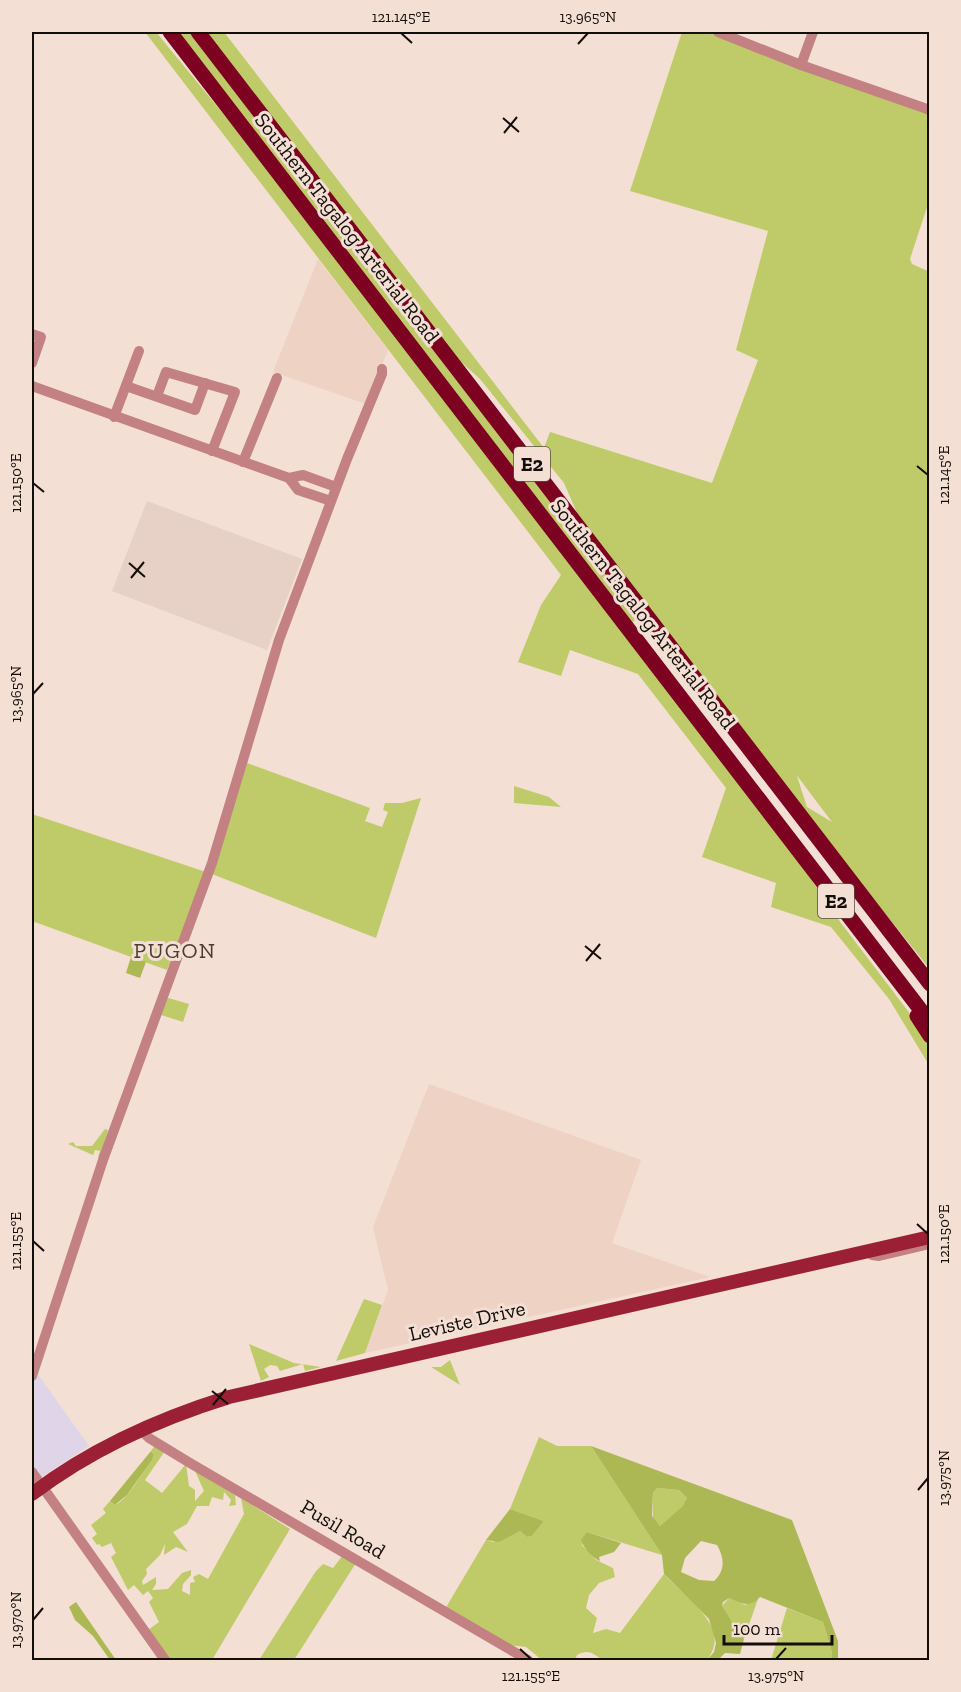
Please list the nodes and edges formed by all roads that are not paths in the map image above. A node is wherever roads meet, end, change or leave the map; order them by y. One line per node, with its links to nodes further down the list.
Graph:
1 (164, 32): 7 (highway)
2 (170, 32): 7 (highway, Southern Tagalog Arterial Road / E2)
3 (198, 32): 25 (highway, Southern Tagalog Arterial Road / E2)
4 (718, 32): 6 (street)
5 (813, 32): 6 (street)
6 (801, 65): 8 (street)
7 (210, 84): 24 (highway, Southern Tagalog Arterial Road / E2)
8 (930, 110)
9 (32, 334): 11 (street)
10 (139, 351): 16 (street)
11 (32, 363)
12 (382, 369): 22 (street)
13 (277, 378): 20 (street)
14 (205, 383): 17 (street); 17 (street); 19 (street)
15 (32, 386): 18 (street)
16 (126, 386): 17 (street); 18 (street)
17 (157, 396)
18 (114, 417): 19 (street)
19 (212, 451): 20 (street)
20 (243, 462): 21 (street)
21 (289, 478): 22 (street); 23 (street)
22 (336, 487): 23 (street)
23 (331, 501): 31 (street)
24 (869, 943): 26 (highway, Southern Tagalog Arterial Road / E2); 27 (highway)
25 (930, 982)
26 (930, 1022)
27 (930, 1036)
28 (930, 1237): 30 (main road, Leviste Drive)
29 (930, 1244): 30 (street)
30 (870, 1250): 32 (main road, Leviste Drive)
31 (32, 1376)
32 (140, 1430): 34 (main road, Leviste Drive); 36 (street, Pusil Road)
33 (32, 1472): 34 (street)
34 (36, 1490): 35 (street)
35 (165, 1660)
36 (528, 1660)

